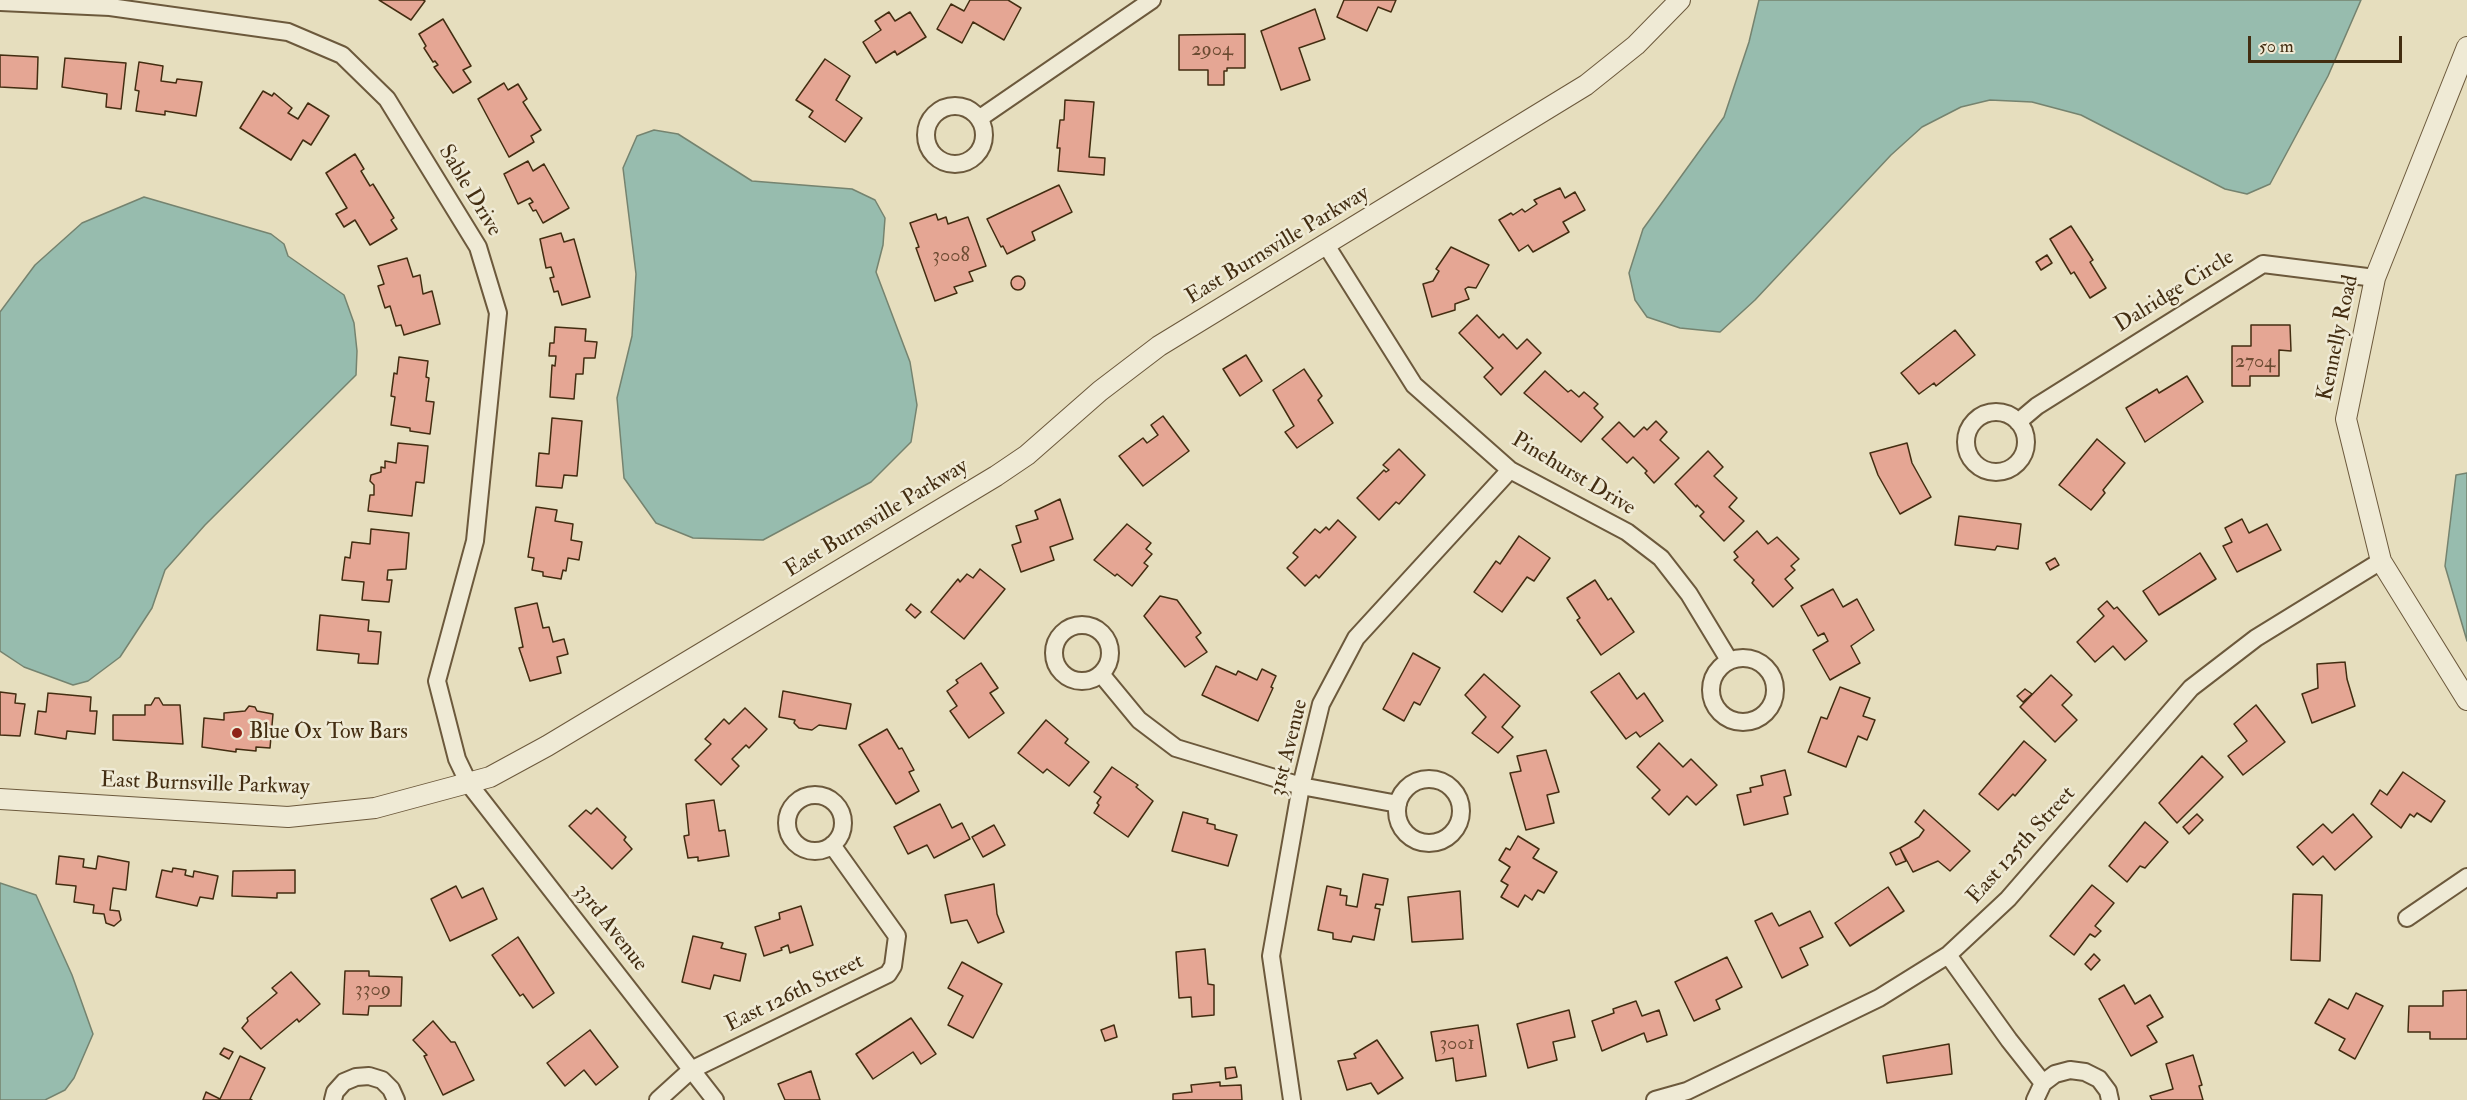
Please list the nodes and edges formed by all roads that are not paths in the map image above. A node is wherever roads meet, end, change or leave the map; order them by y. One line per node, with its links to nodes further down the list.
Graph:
1 (1152, 0): 5 (street)
2 (1680, 0): 6 (street, East Burnsville Parkway)
3 (0, 2): 14 (street, Sable Drive)
4 (2467, 47): 7 (street, Kennelly Road)
5 (980, 118)
6 (1326, 245): 9 (street, Pinehurst Drive); 14 (street, East Burnsville Parkway)
7 (2375, 278): 8 (street, Dalridge Circle); 10 (street, Kennelly Road)
8 (2018, 422)
9 (1510, 470): 11 (street, Pinehurst Drive); 15 (street, 31st Avenue)
10 (2381, 561): 13 (street, Kennelly Road); 21 (street, East 125th Street)
11 (1729, 660)
12 (1101, 674): 15 (street)
13 (2467, 700)
14 (469, 784): 16 (street, East Burnsville Parkway); 22 (street, 33rd Avenue)
15 (1301, 786): 17 (street); 28 (street, 31st Avenue)
16 (0, 799)
17 (1398, 804)
18 (832, 845): 22 (street, East 126th Street)
19 (2467, 877): 20 (street)
20 (2407, 918)
21 (1948, 955): 23 (street); 29 (street, East 125th Street)
22 (691, 1070): 26 (street, East 126th Street); 27 (street, 33rd Avenue)
23 (2043, 1083): 30 (street); 31 (street)
24 (333, 1100): 25 (street)
25 (396, 1100)
26 (658, 1100)
27 (715, 1100)
28 (1292, 1100)
29 (1655, 1100)
30 (2035, 1100)
31 (2110, 1100)

